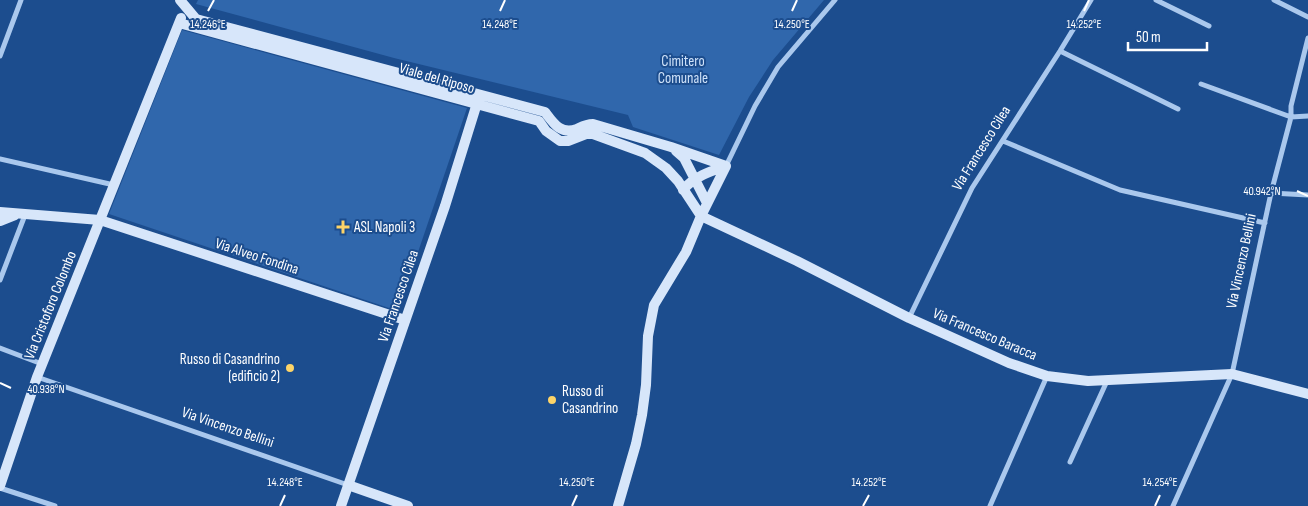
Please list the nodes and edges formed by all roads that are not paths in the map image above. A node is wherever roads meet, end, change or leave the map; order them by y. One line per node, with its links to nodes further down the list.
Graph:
1 (21, 0): 12 (street)
2 (835, 0): 22 (street)
3 (1090, 0): 11 (street, Via Francesco Cilea)
4 (1156, 0): 9 (street)
5 (1274, 0): 7 (street)
6 (182, 4): 8 (street, Via Cristoforo Colombo); 14 (street, Viale del Riposo)
7 (1308, 17)
8 (179, 23): 15 (street, Viale del Riposo); 26 (street, Via Cristoforo Colombo)
9 (1209, 26)
10 (1308, 38): 18 (street, Via Vincenzo Bellini)
11 (1060, 51): 16 (street); 19 (street, Via Francesco Cilea)
12 (0, 56)
13 (1201, 84): 18 (street)
14 (480, 94): 15 (street, Via Francesco Cilea); 20 (street, Viale del Riposo)
15 (477, 105): 24 (street, Viale del Riposo); 39 (street, Via Francesco Cilea)
16 (1178, 109)
17 (1308, 116): 18 (street)
18 (1291, 118): 28 (street, Via Vincenzo Bellini)
19 (1002, 141): 36 (street); 38 (street, Via Francesco Cilea)
20 (671, 147): 22 (street, Viale del Riposo); 23 (street)
21 (0, 159): 26 (street)
22 (726, 166): 25 (street); 30 (street)
23 (689, 167): 24 (street); 25 (street)
24 (672, 175): 27 (street, Viale del Riposo)
25 (695, 179): 27 (street); 30 (street)
26 (114, 186): 34 (street, Via Cristoforo Colombo)
27 (683, 190): 33 (street, Viale del Riposo)
28 (1271, 193): 29 (street); 36 (street, Via Vincenzo Bellini)
29 (1308, 195)
30 (707, 203): 33 (street)
31 (0, 212): 32 (street, Via Alveo Fondina)
32 (21, 215): 34 (street, Via Alveo Fondina); 35 (street); 37 (street)
33 (701, 216): 38 (street, Via Francesco Baracca); 53 (street)
34 (100, 220): 39 (street, Via Alveo Fondina); 41 (street, Via Cristoforo Colombo)
35 (0, 221)
36 (1265, 223): 42 (street, Via Vincenzo Bellini)
37 (0, 280)
38 (909, 318): 43 (street, Via Francesco Baracca)
39 (405, 320): 48 (street, Via Francesco Cilea)
40 (0, 348): 41 (street)
41 (42, 364): 44 (street, Via Cristoforo Colombo)
42 (1232, 374): 45 (street, Via Francesco Baracca); 46 (street, Via Francesco Baracca); 55 (street, Via Vincenzo Bellini)
43 (1047, 376): 45 (street, Via Francesco Baracca); 54 (street)
44 (37, 377): 48 (street, Via Vincenzo Bellini); 49 (street, Via Cristoforo Colombo)
45 (1107, 380): 47 (street)
46 (1308, 394)
47 (1070, 462)
48 (348, 485): 51 (street, Via Francesco Cilea); 52 (street, Via Vincenzo Bellini)
49 (0, 487): 50 (street)
50 (55, 506)
51 (341, 506)
52 (408, 506)
53 (618, 506)
54 (990, 506)
55 (1173, 506)

